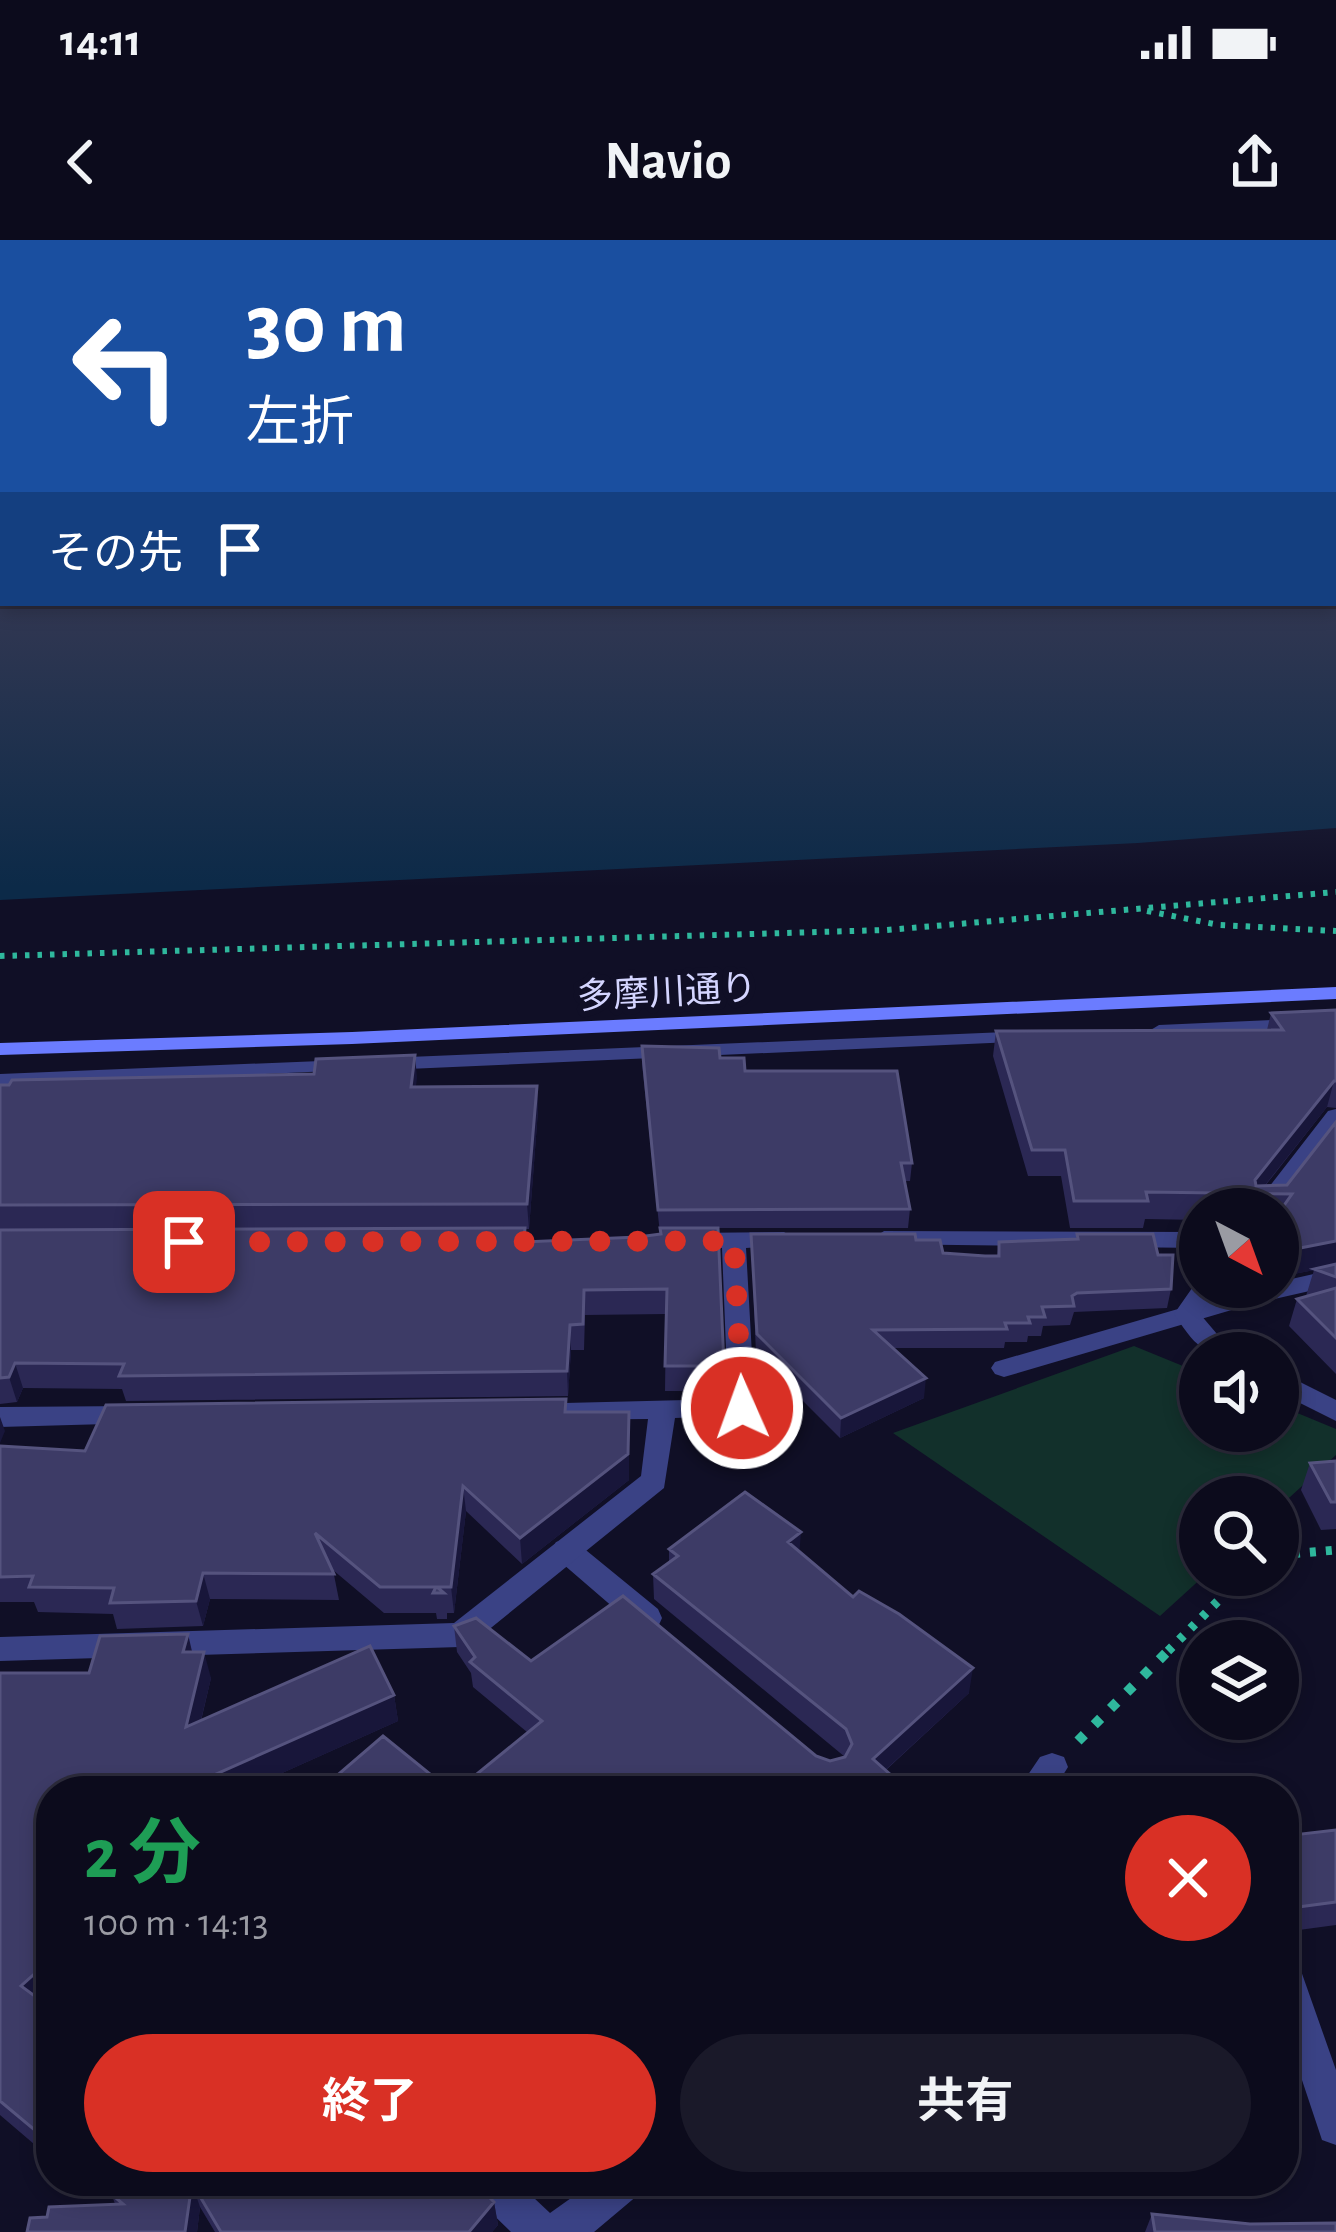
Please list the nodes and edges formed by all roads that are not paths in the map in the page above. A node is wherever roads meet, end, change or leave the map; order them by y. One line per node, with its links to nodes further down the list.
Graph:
1 (1336, 993): 5 (street, 多摩川通り)
2 (1336, 1023): 3 (street)
3 (1142, 1032)
4 (1047, 1036): 6 (street)
5 (0, 1049)
6 (1, 1082)
7 (1336, 1116): 8 (street)
8 (1280, 1188)
9 (804, 1240): 13 (street)
10 (851, 1240): 11 (street)
11 (1179, 1240)
12 (663, 1241): 13 (street)
13 (734, 1241): 20 (street)
14 (1336, 1277): 16 (street)
15 (1191, 1308): 16 (street)
16 (1187, 1314): 17 (street); 18 (street)
17 (1202, 1332)
18 (1004, 1368)
19 (1299, 1392): 22 (street)
20 (663, 1410): 21 (street); 25 (street)
21 (497, 1412)
22 (1336, 1412)
23 (166, 1415): 24 (street)
24 (0, 1417)
25 (566, 1550): 26 (street); 27 (street)
26 (671, 1637)
27 (0, 1649)
28 (1299, 2016): 29 (street)
29 (1336, 2126)
30 (502, 2196): 32 (street)
31 (608, 2196): 33 (street)
32 (539, 2232)
33 (557, 2232)

